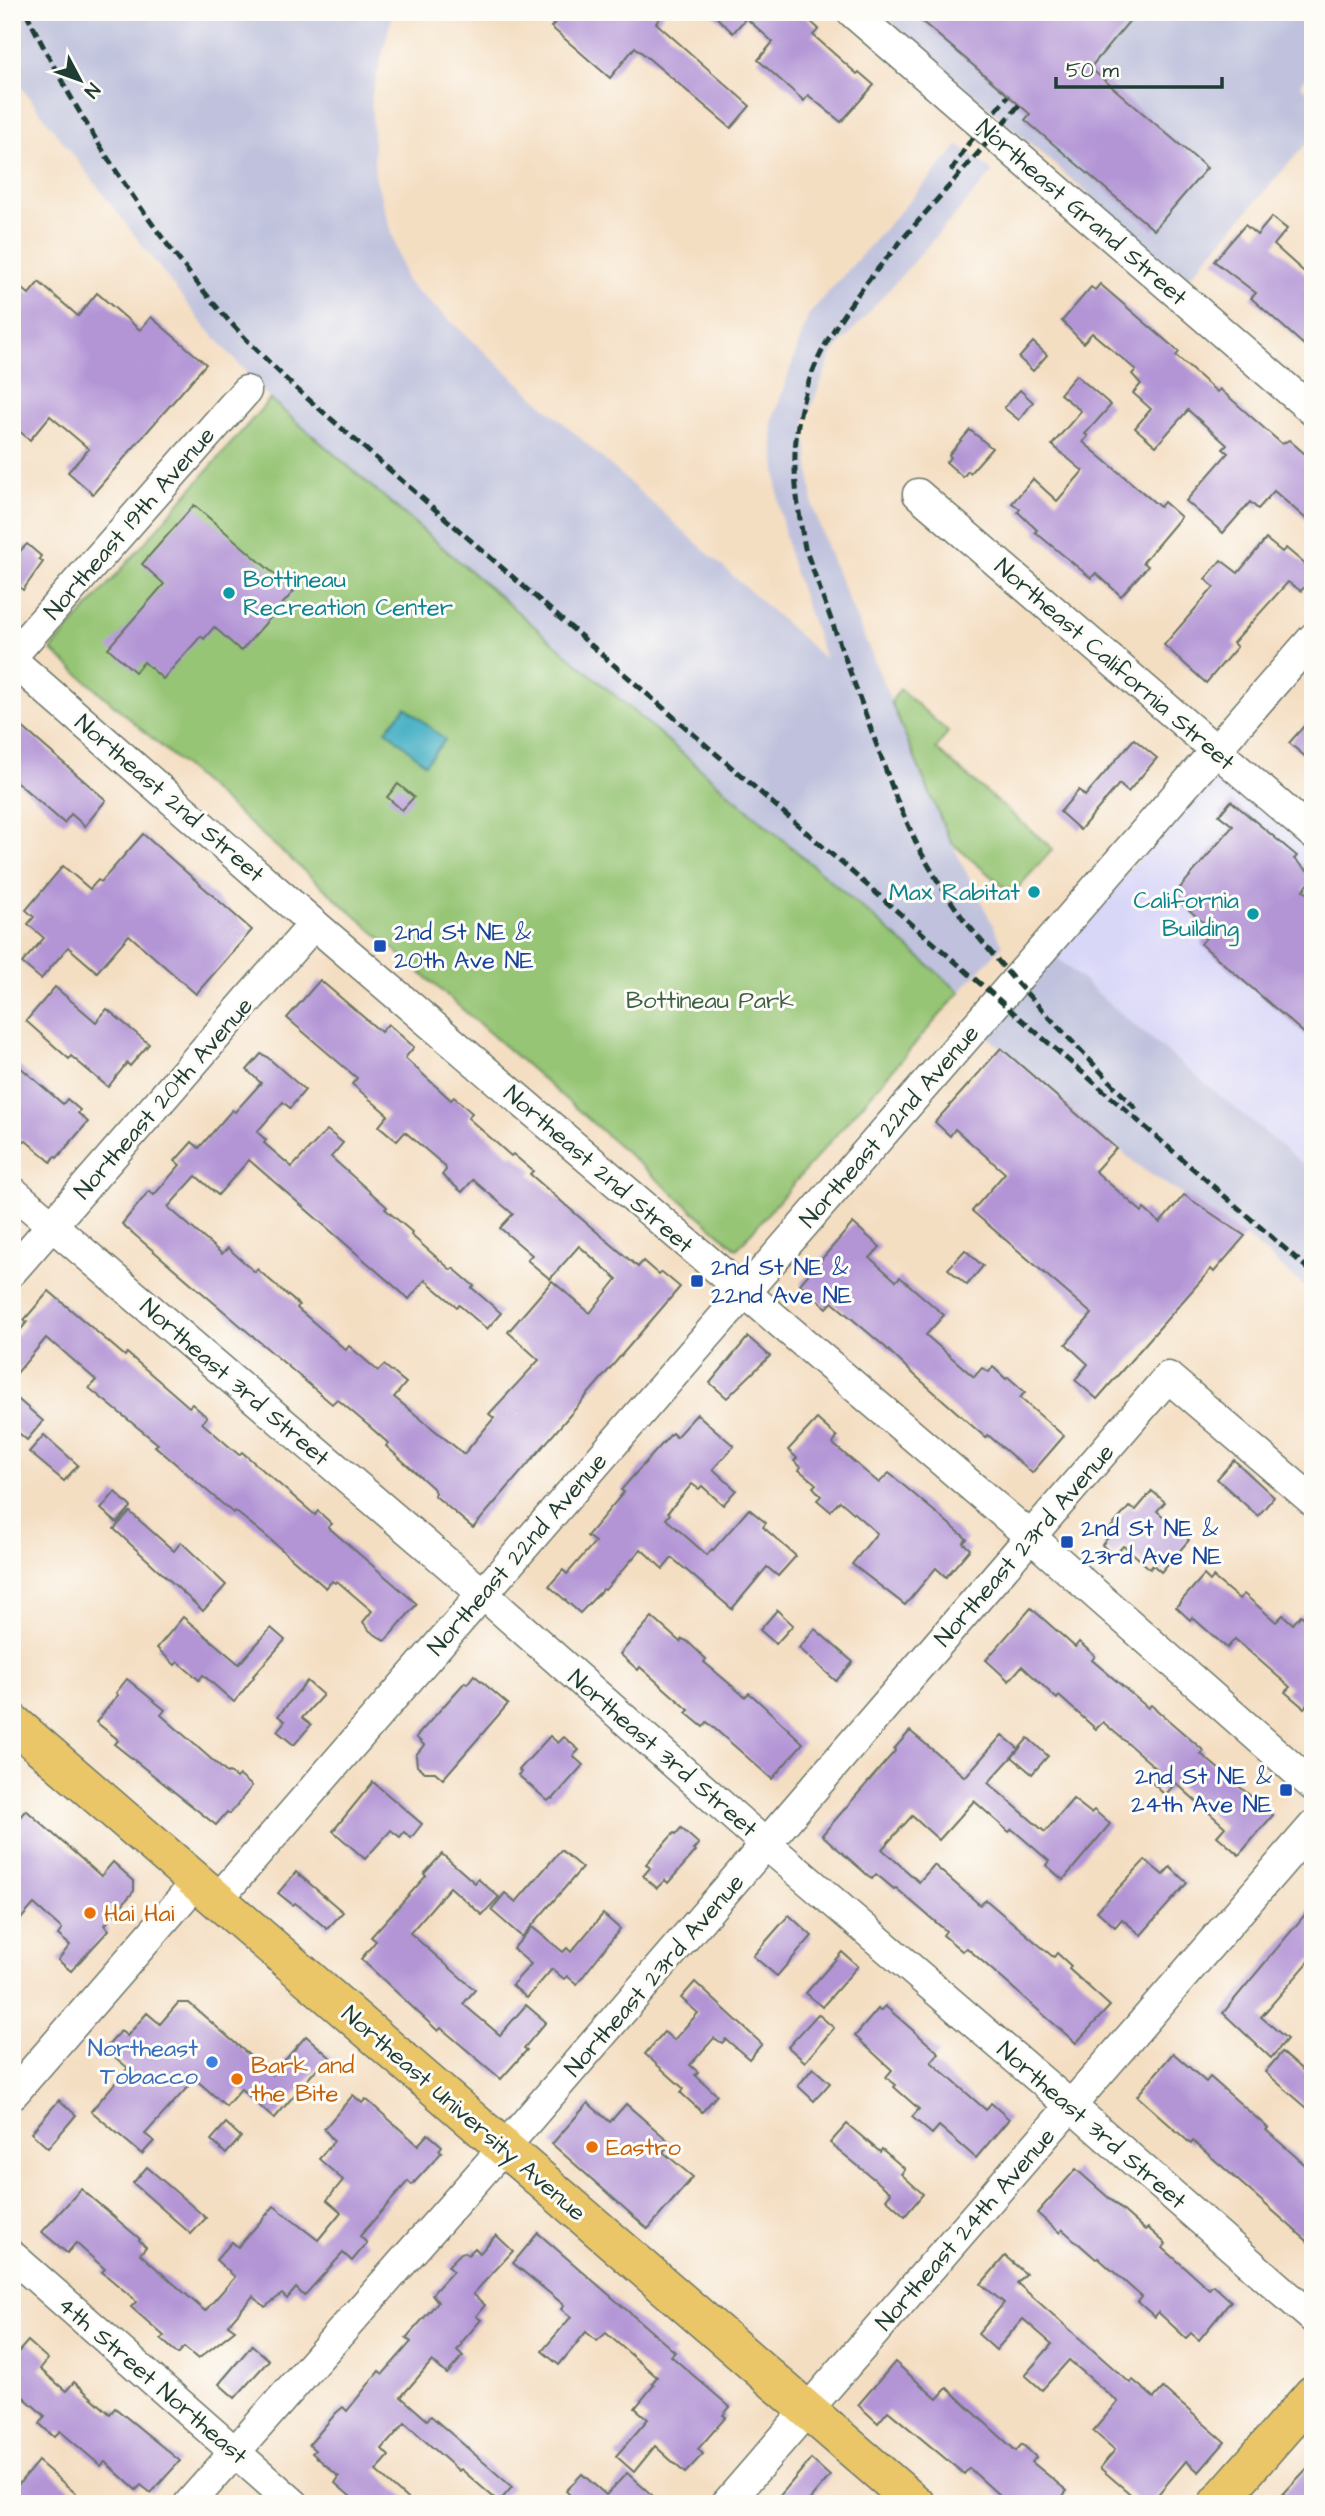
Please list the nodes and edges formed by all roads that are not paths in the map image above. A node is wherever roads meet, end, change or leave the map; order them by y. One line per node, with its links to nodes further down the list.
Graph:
1 (852, 12): 3 (street, Northeast Grand Street)
2 (246, 391): 6 (street, Northeast 19th Avenue)
3 (1313, 411)
4 (918, 494): 7 (street, Northeast California Street)
5 (1313, 638): 7 (street, Northeast 22nd Avenue)
6 (12, 658): 9 (street, Northeast 2nd Street)
7 (1215, 751): 8 (street, Northeast California Street); 13 (street, Northeast 22nd Avenue)
8 (1313, 834)
9 (314, 924): 11 (street, Northeast 20th Avenue); 13 (street, Northeast 2nd Street)
10 (12, 1191): 11 (street, Northeast 3rd Street)
11 (53, 1226): 12 (street, Northeast 20th Avenue); 16 (street, Northeast 3rd Street)
12 (12, 1271)
13 (744, 1293): 15 (street, Northeast 2nd Street); 16 (street, Northeast 22nd Avenue)
14 (1313, 1501): 15 (street, Northeast 23rd Avenue)
15 (1031, 1537): 18 (street, Northeast 2nd Street); 20 (street, Northeast 23rd Avenue)
16 (482, 1593): 20 (street, Northeast 3rd Street); 21 (street, Northeast 22nd Avenue)
17 (12, 1722): 21 (main road, Northeast University Avenue)
18 (1313, 1786)
19 (1313, 1826): 23 (street, Northeast 24th Avenue)
20 (766, 1845): 23 (street, Northeast 3rd Street); 24 (street, Northeast 23rd Avenue)
21 (206, 1891): 22 (street, Northeast 22nd Avenue); 24 (main road, Northeast University Avenue)
22 (12, 2095)
23 (1071, 2106): 26 (street, Northeast 3rd Street); 28 (street, Northeast 24th Avenue)
24 (504, 2148): 28 (main road, Northeast University Avenue); 29 (street, Northeast 23rd Avenue)
25 (12, 2256): 29 (street, 4th Street Northeast)
26 (1313, 2318)
27 (1313, 2394): 34 (main road)
28 (808, 2410): 32 (street, Northeast 24th Avenue); 33 (main road, Northeast University Avenue)
29 (235, 2452): 30 (street, Northeast 23rd Avenue); 31 (street, 4th Street Northeast)
30 (189, 2504)
31 (294, 2504)
32 (726, 2504)
33 (916, 2504)
34 (1217, 2504)

